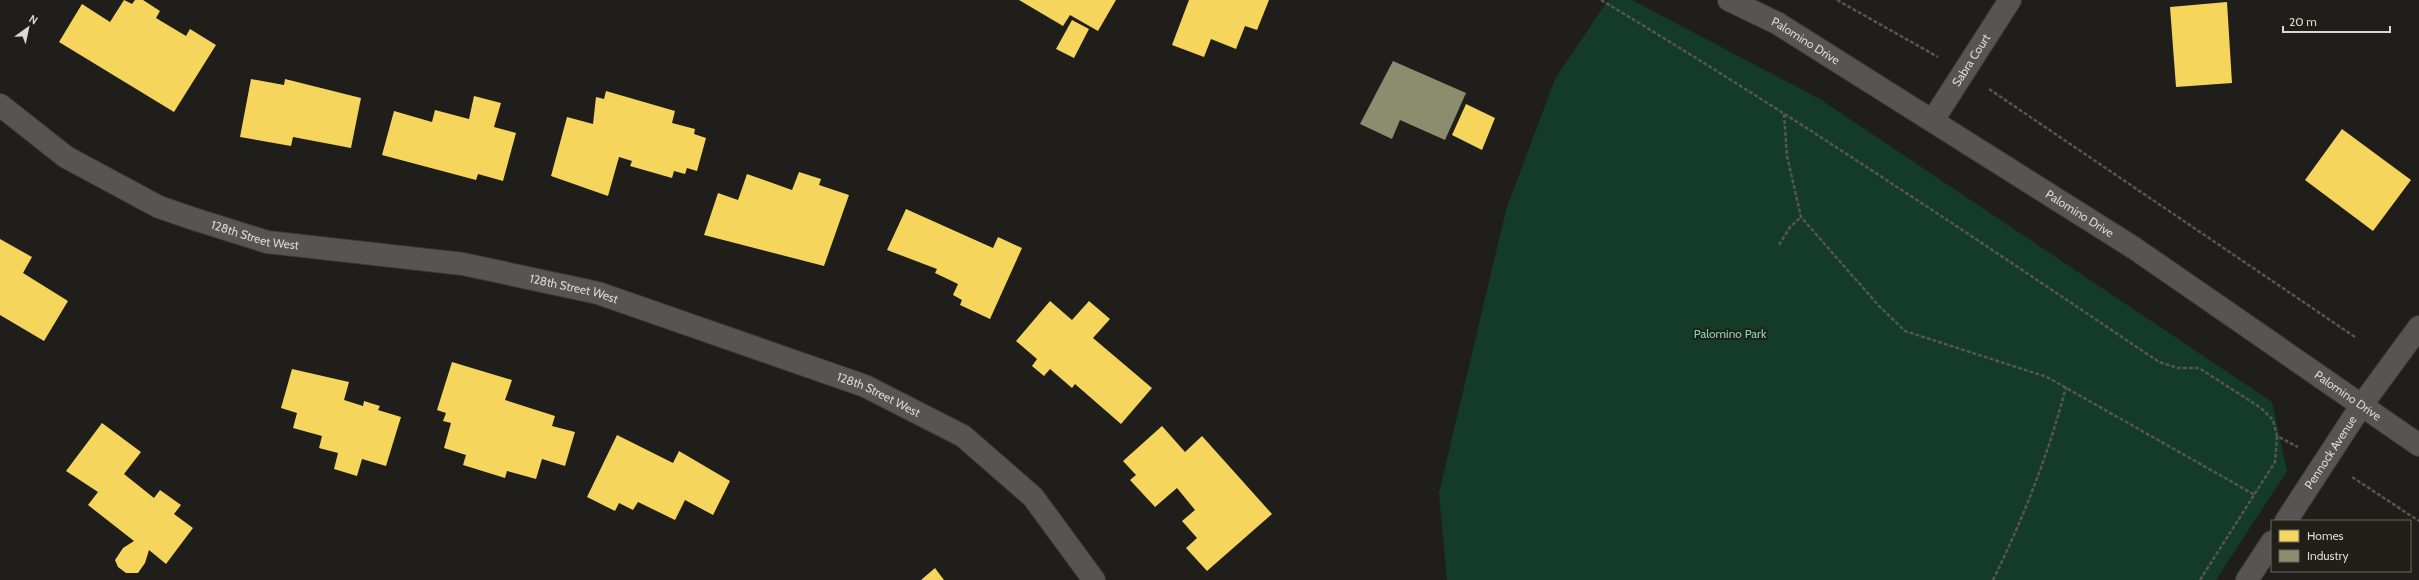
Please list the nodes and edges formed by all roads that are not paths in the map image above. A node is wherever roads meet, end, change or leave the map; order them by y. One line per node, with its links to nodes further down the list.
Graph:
1 (1729, 0): 4 (street, Palomino Drive)
2 (2010, 0): 4 (street, Sabra Court)
3 (0, 105): 10 (street, 128th Street West)
4 (1933, 120): 6 (street, Palomino Drive)
5 (2419, 327): 6 (street, Pennock Avenue)
6 (2361, 406): 7 (street, Palomino Drive); 8 (street, Pennock Avenue)
7 (2419, 446)
8 (2287, 520)
9 (2271, 544): 11 (street)
10 (1094, 580)
11 (2247, 580)

